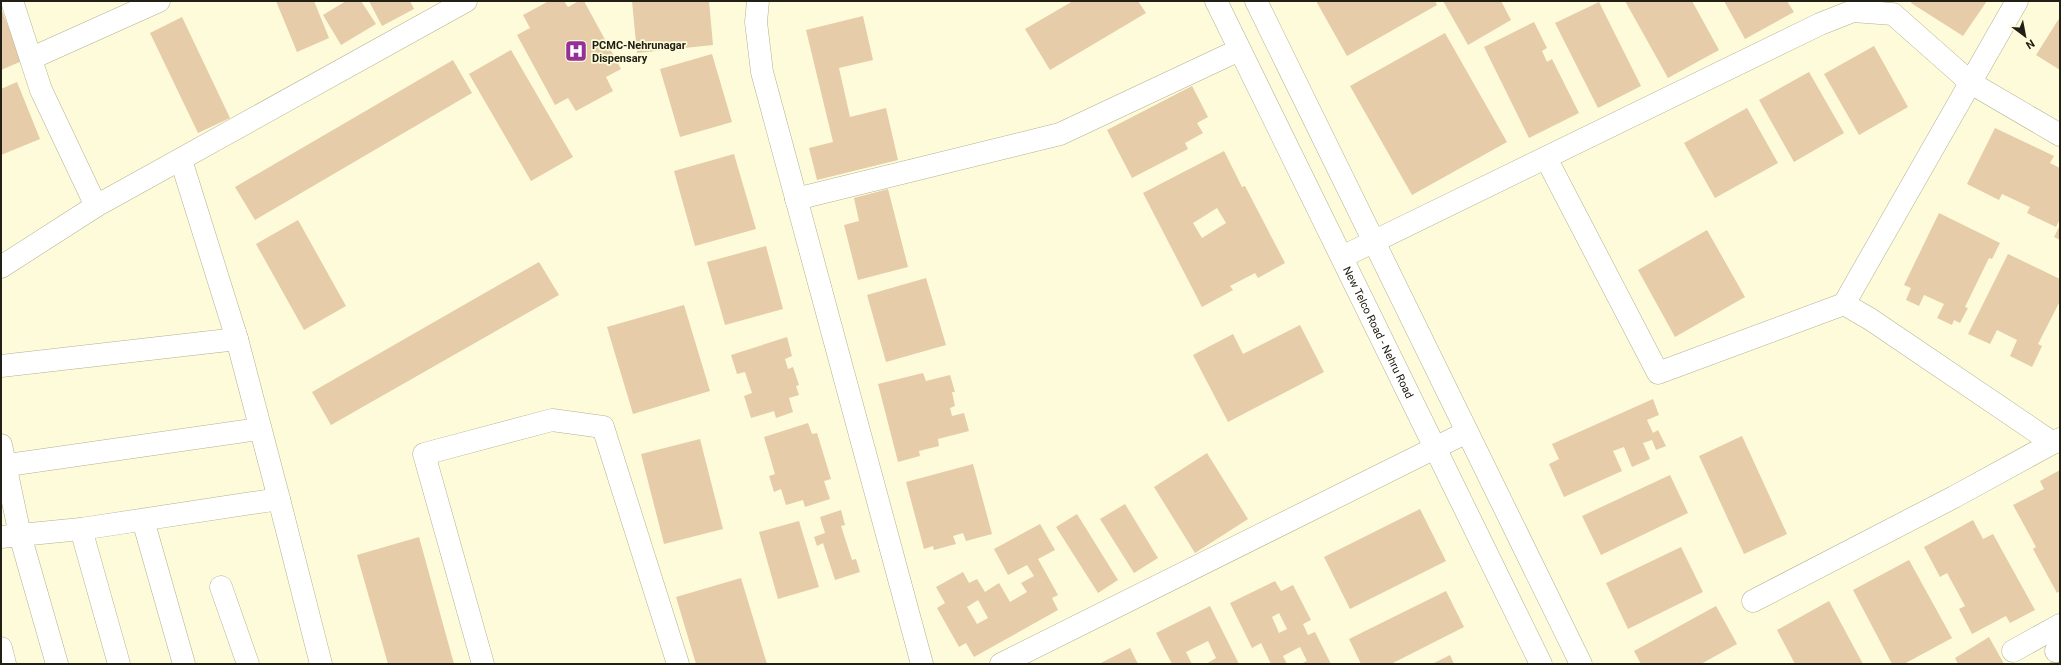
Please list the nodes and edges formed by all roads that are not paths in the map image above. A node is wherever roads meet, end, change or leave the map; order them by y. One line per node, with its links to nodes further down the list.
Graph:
1 (12, 1): 9 (street)
2 (159, 1): 9 (street)
3 (466, 1): 13 (street)
4 (758, 1): 14 (street)
5 (1216, 1): 8 (street, New Telco Road - Nehru Road)
6 (1256, 1): 16 (street)
7 (2017, 1): 10 (street)
8 (1239, 50): 14 (street); 17 (street, New Telco Road - Nehru Road)
9 (32, 58): 15 (street)
10 (1971, 84): 11 (street); 12 (street); 19 (street)
11 (2060, 135)
12 (1546, 158): 16 (street); 19 (street)
13 (180, 160): 15 (street); 20 (street)
14 (796, 199): 44 (street)
15 (96, 206): 18 (street)
16 (1374, 242): 17 (street); 23 (street)
17 (1342, 257): 25 (street, New Telco Road - Nehru Road)
18 (1, 267)
19 (1844, 304): 24 (street)
20 (237, 339): 21 (street); 22 (street)
21 (1, 366)
22 (259, 429): 26 (street); 27 (street)
23 (1467, 432): 25 (street); 47 (street)
24 (2056, 441): 32 (street)
25 (1435, 448): 45 (street); 46 (street, New Telco Road - Nehru Road)
26 (3, 459): 30 (street)
27 (279, 500): 28 (street); 41 (street)
28 (143, 520): 29 (street); 39 (street)
29 (81, 529): 30 (street); 38 (street)
30 (11, 536): 37 (street)
31 (221, 587): 40 (street)
32 (1753, 601)
33 (2060, 625): 35 (street)
34 (1, 648): 36 (street)
35 (2014, 651)
36 (5, 664)
37 (58, 664)
38 (119, 664)
39 (184, 664)
40 (248, 664)
41 (321, 664)
42 (483, 664): 43 (street)
43 (678, 664)
44 (922, 664)
45 (1001, 664)
46 (1541, 664)
47 (1581, 664)

